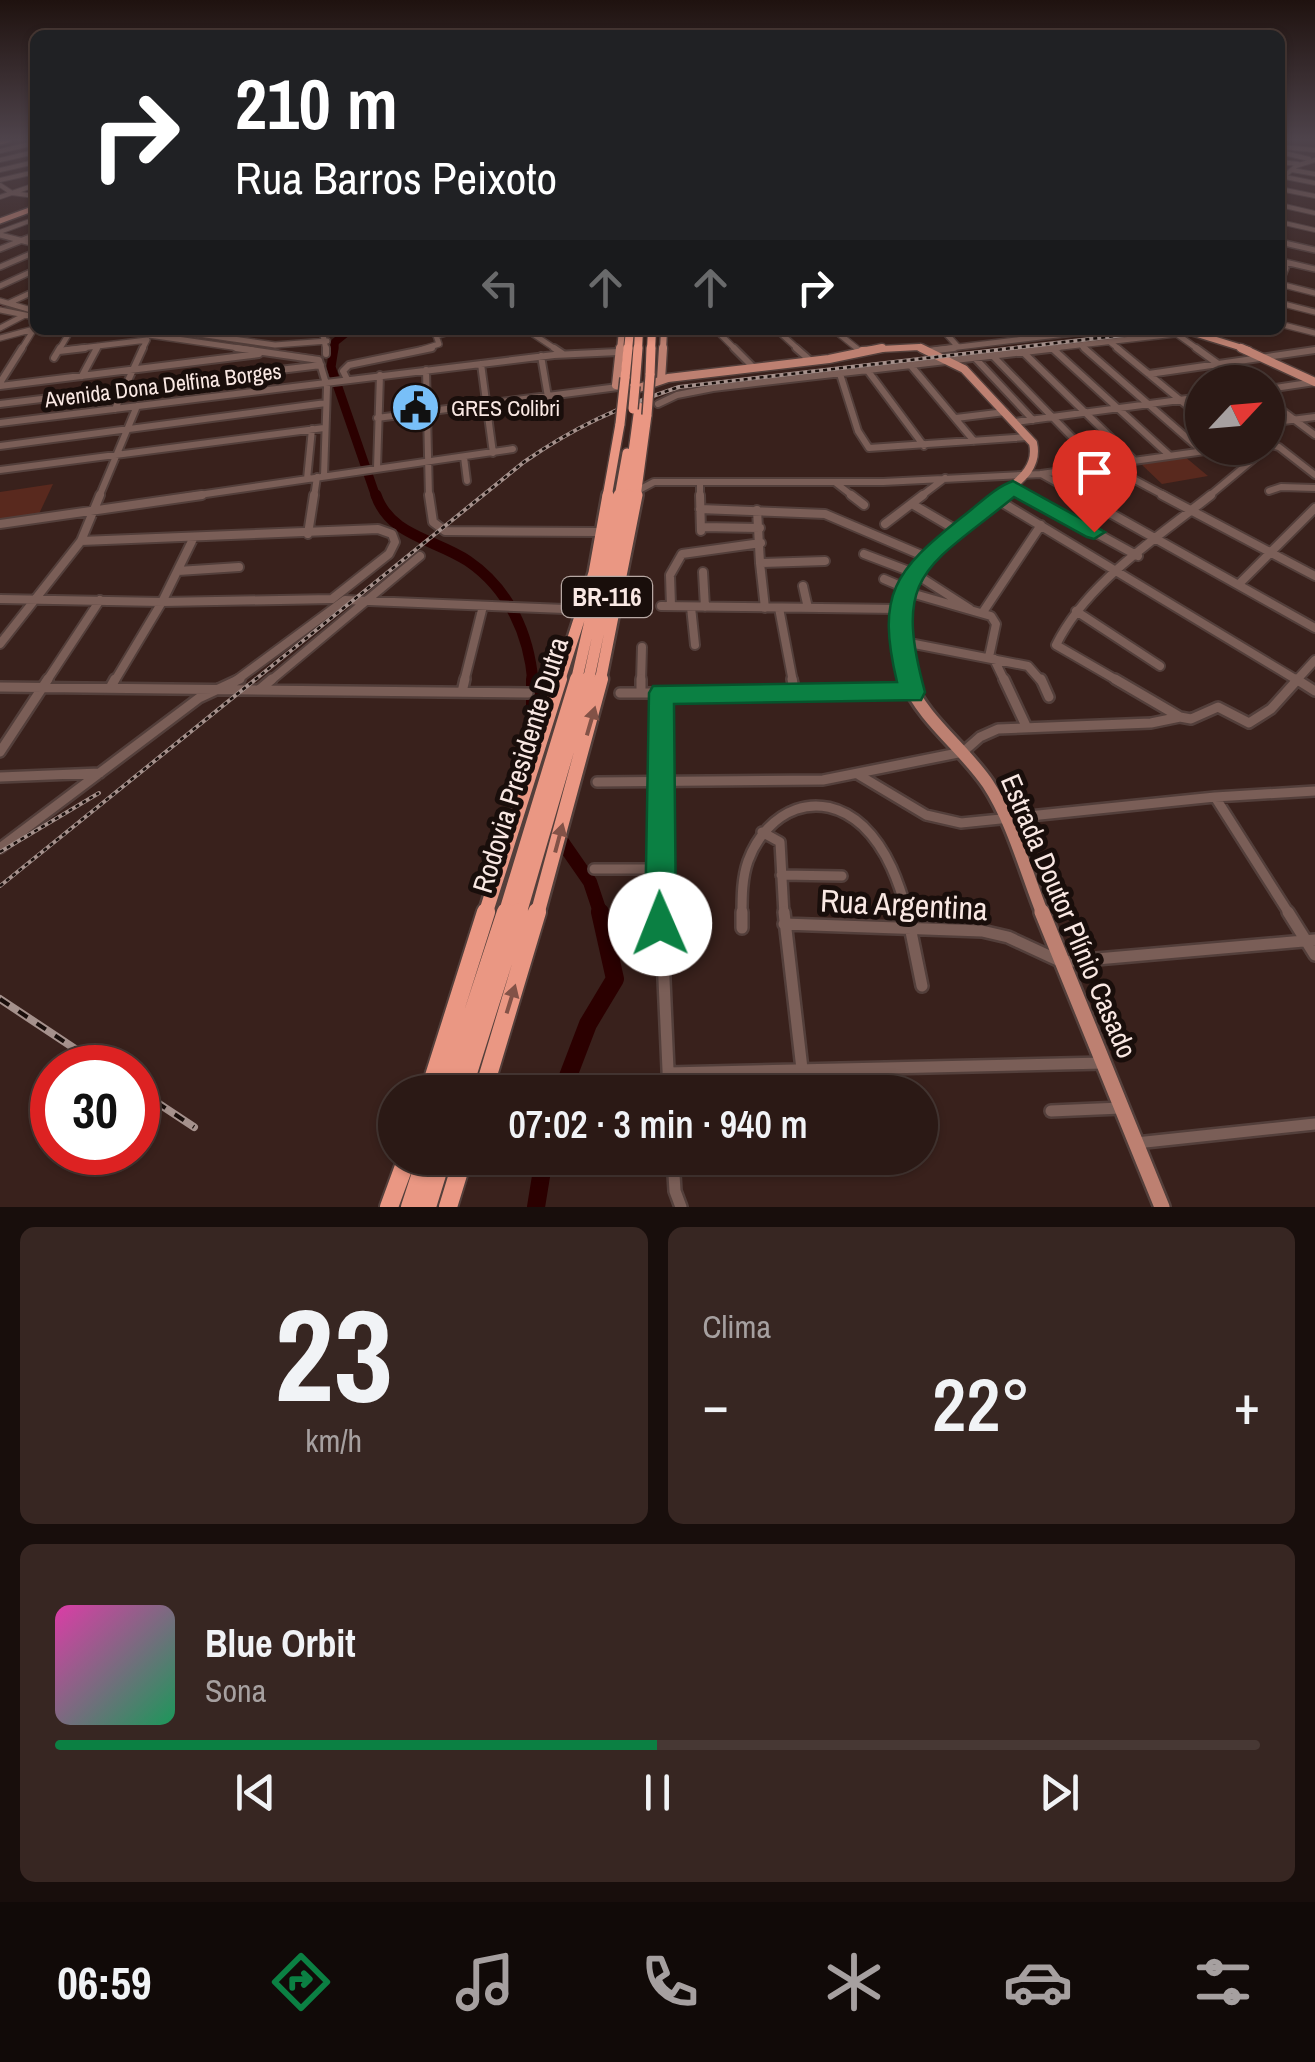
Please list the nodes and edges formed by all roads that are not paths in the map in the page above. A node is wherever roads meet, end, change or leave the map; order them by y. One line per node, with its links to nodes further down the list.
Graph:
1 (1285, 207): 3 (street)
2 (30, 209): 4 (main road)
3 (1315, 213)
4 (0, 220)
5 (30, 220): 8 (street)
6 (1285, 223): 7 (street)
7 (1315, 230)
8 (0, 234): 10 (street)
9 (30, 237): 10 (street)
10 (22, 240): 11 (street); 13 (street)
11 (30, 242)
12 (1285, 243): 14 (street)
13 (0, 249)
14 (1315, 250)
15 (30, 254): 17 (street)
16 (1285, 261): 18 (street)
17 (0, 267)
18 (1315, 269)
19 (30, 272): 21 (street)
20 (1285, 284): 23 (street)
21 (0, 286)
22 (30, 293): 25 (street)
23 (1315, 293)
24 (0, 301): 25 (street)
25 (9, 303): 28 (street)
26 (1285, 305): 29 (street)
27 (0, 310): 31 (street)
28 (30, 312)
29 (1315, 312)
30 (30, 315): 31 (street)
31 (25, 316): 33 (street)
32 (1285, 325): 35 (street)
33 (0, 328)
34 (30, 330): 62 (street)
35 (1315, 333)
36 (30, 335): 107 (street)
37 (68, 335): 75 (street)
38 (145, 335): 67 (street)
39 (149, 335): 95 (street)
40 (154, 335): 64 (street)
41 (192, 335): 70 (street)
42 (248, 335): 70 (street)
43 (287, 335): 66 (street)
44 (324, 335): 63 (street)
45 (332, 335): 63 (street)
46 (393, 335): 80 (street)
47 (435, 335): 80 (street)
48 (534, 335): 79 (street)
49 (621, 335): 76 (main road)
50 (629, 335): 142 (highway, BR-116, bridge)
51 (644, 335): 123 (highway, Rodovia Presidente Dutra / BR-116, bridge)
52 (646, 335): 123 (highway, BR-116, bridge)
53 (664, 335): 103 (main road)
54 (721, 335): 94 (street)
55 (782, 335): 86 (street)
56 (840, 335): 71 (street)
57 (947, 335): 69 (street)
58 (1027, 335): 69 (street)
59 (1160, 335): 65 (street)
60 (1184, 335): 91 (street)
61 (1200, 335): 85 (main road)
62 (0, 338)
63 (327, 340): 66 (street); 78 (street)
64 (186, 341): 70 (street); 89 (street)
65 (1110, 342): 68 (street); 100 (street)
66 (290, 343): 70 (street)
67 (98, 346): 75 (street); 102 (street)
68 (1082, 346): 73 (street); 119 (street)
69 (958, 347): 72 (street)
70 (250, 349): 88 (street); 89 (street)
71 (859, 350): 72 (main road); 86 (main road)
72 (928, 350): 87 (main road)
73 (1053, 350): 77 (street); 122 (street)
74 (1315, 350): 85 (street)
75 (59, 351): 83 (street)
76 (618, 352): 79 (street, Avenida Dona Delfina Borges); 109 (main road)
77 (1023, 352): 82 (street); 125 (street)
78 (326, 354)
79 (563, 354): 81 (street, Avenida Dona Delfina Borges)
80 (397, 355): 104 (street)
81 (540, 356): 90 (street, Avenida Dona Delfina Borges); 111 (street)
82 (993, 356): 84 (street); 128 (street)
83 (54, 358)
84 (975, 358): 87 (street); 132 (street)
85 (1270, 359): 92 (street); 106 (main road)
86 (811, 361): 94 (main road)
87 (946, 361): 93 (street); 127 (main road)
88 (320, 363): 105 (street); 110 (street)
89 (178, 364): 95 (street)
90 (481, 364): 96 (street, Avenida Dona Delfina Borges); 117 (street)
91 (1218, 365)
92 (1226, 365)
93 (912, 367): 98 (street); 131 (street)
94 (754, 368): 103 (main road)
95 (134, 370): 102 (street); 110 (street)
96 (426, 370): 101 (street, Avenida Dona Delfina Borges); 124 (street)
97 (1185, 370): 100 (street)
98 (868, 372): 99 (street); 145 (street)
99 (840, 374): 118 (street); 145 (street)
100 (1149, 374): 113 (street)
101 (380, 375): 104 (street, Avenida Dona Delfina Borges); 130 (street)
102 (82, 376): 107 (street)
103 (664, 378): 109 (main road)
104 (344, 380): 105 (street, Avenida Dona Delfina Borges)
105 (329, 382): 114 (street); 120 (street, Avenida Dona Delfina Borges)
106 (1315, 382): 108 (street)
107 (0, 385)
108 (1285, 386)
109 (618, 387): 111 (street)
110 (124, 388): 116 (street); 121 (street)
111 (548, 397): 117 (street)
112 (1185, 399): 113 (street)
113 (1181, 400): 115 (street); 119 (street)
114 (326, 403): 136 (street); 137 (street)
115 (1185, 403)
116 (0, 404)
117 (486, 404): 124 (street); 147 (street)
118 (658, 404)
119 (1149, 404): 122 (street); 140 (street)
120 (138, 406): 121 (street, Avenida Dona Delfina Borges); 136 (street)
121 (116, 408): 135 (street, Avenida Dona Delfina Borges)
122 (1118, 408): 125 (street); 150 (street)
123 (640, 410): 159 (highway, BR-116); 264 (highway, Rodovia Presidente Dutra / BR-116)
124 (427, 412): 130 (street); 153 (street)
125 (1086, 413): 128 (street); 154 (street)
126 (1285, 413): 133 (street)
127 (1010, 417): 131 (street); 132 (street); 141 (main road)
128 (1054, 417): 132 (street); 155 (street)
129 (1315, 417): 133 (street)
130 (377, 418): 157 (street)
131 (956, 418): 143 (street)
132 (1033, 420)
133 (1294, 420): 134 (street); 139 (street)
134 (1285, 421)
135 (0, 423)
136 (129, 428): 144 (street); 149 (street)
137 (324, 428): 138 (street); 162 (street)
138 (312, 429): 149 (street); 163 (street)
139 (1315, 435)
140 (1185, 436)
141 (1028, 437): 143 (street); 160 (main road)
142 (617, 441): 186 (highway); 192 (highway, BR-116)
143 (974, 441): 145 (street)
144 (0, 446)
145 (924, 446)
146 (513, 449): 147 (street)
147 (493, 453): 152 (street)
148 (1185, 453): 150 (street)
149 (117, 454): 158 (street); 178 (street)
150 (1169, 455): 154 (street)
151 (1285, 455): 161 (street)
152 (464, 457): 153 (street); 165 (street)
153 (429, 461): 157 (street); 186 (street)
154 (1135, 461): 155 (street)
155 (1103, 465): 160 (street); 180 (street)
156 (1246, 465): 180 (street)
157 (370, 469): 162 (street)
158 (0, 470)
159 (641, 474): 166 (street); 171 (highway, BR-116)
160 (1034, 474): 164 (street); 169 (main road, Estrada Doutor Plínio Casado); 188 (street)
161 (1315, 475)
162 (320, 477): 163 (street); 187 (street)
163 (307, 478): 178 (street)
164 (946, 478): 168 (street); 174 (street)
165 (467, 482)
166 (654, 482): 167 (street); 171 (street)
167 (700, 483): 168 (street); 177 (street)
168 (835, 483): 175 (street)
169 (1013, 488): 173 (main road, Estrada Doutor Plínio Casado); 196 (street)
170 (1311, 488): 172 (street); 176 (street)
171 (639, 490): 283 (highway, BR-116, one-way to 171)
172 (1269, 491)
173 (998, 500): 183 (street); 185 (main road, Estrada Doutor Plínio Casado)
174 (912, 504): 182 (street); 185 (street)
175 (864, 505)
176 (1315, 505): 193 (street)
177 (700, 509): 179 (street); 184 (street)
178 (94, 510): 181 (street); 190 (street)
179 (757, 510): 184 (street); 197 (street)
180 (1191, 511): 188 (street); 193 (street)
181 (0, 524)
182 (886, 524)
183 (1040, 525): 204 (street); 224 (street)
184 (760, 528): 191 (street)
185 (958, 531): 197 (main road, Estrada Doutor Plínio Casado)
186 (598, 532): 192 (highway)
187 (308, 534): 189 (street); 213 (street)
188 (1159, 537): 196 (street); 207 (street)
189 (193, 539): 190 (street); 201 (street)
190 (81, 541): 211 (street)
191 (761, 543): 199 (street); 216 (street)
192 (600, 548): 280 (highway, BR-116)
193 (1270, 552): 205 (street); 207 (street)
194 (864, 554): 203 (street)
195 (420, 556): 214 (street)
196 (1138, 556): 204 (street)
197 (926, 557): 203 (main road, Estrada Doutor Plínio Casado)
198 (825, 561): 199 (street)
199 (760, 563): 218 (street)
200 (239, 567): 201 (street)
201 (178, 571): 213 (street)
202 (702, 572): 217 (street)
203 (914, 572): 209 (main road, Estrada Doutor Plínio Casado); 223 (street)
204 (1120, 572): 225 (street); 234 (street)
205 (1315, 576)
206 (884, 579): 209 (street)
207 (1240, 583): 226 (street)
208 (803, 586): 220 (street)
209 (904, 589): 222 (main road, Estrada Doutor Plínio Casado); 223 (street)
210 (0, 599): 211 (street)
211 (34, 600): 212 (street); 227 (street)
212 (100, 600): 213 (street); 236 (street)
213 (162, 602): 237 (street)
214 (363, 602): 215 (street); 238 (street); 239 (street)
215 (483, 606): 221 (street); 241 (street)
216 (691, 606): 217 (street); 229 (street)
217 (705, 607): 218 (street)
218 (765, 608): 219 (street)
219 (779, 608): 220 (street); 247 (street)
220 (808, 608): 222 (street)
221 (565, 609)
222 (899, 609): 228 (main road, Estrada Doutor Plínio Casado)
223 (971, 610): 224 (street)
224 (983, 612): 231 (street)
225 (1076, 612): 233 (street); 249 (street)
226 (1315, 628)
227 (1, 642)
228 (899, 642): 231 (street); 242 (main road, Estrada Doutor Plínio Casado)
229 (695, 644)
230 (642, 647): 245 (street)
231 (992, 658): 248 (street); 250 (street)
232 (1315, 660): 234 (street)
233 (1160, 666)
234 (1297, 680): 240 (street); 249 (street)
235 (0, 687): 236 (street)
236 (42, 688): 237 (street); 251 (street)
237 (110, 688): 238 (street)
238 (220, 688): 239 (street); 253 (street)
239 (259, 690): 241 (street)
240 (1315, 691)
241 (462, 692): 243 (street)
242 (912, 692): 247 (street); 252 (main road, Estrada Doutor Plínio Casado)
243 (528, 693)
244 (620, 693): 245 (street)
245 (642, 693): 246 (street)
246 (662, 693): 247 (street); 257 (street)
247 (794, 693)
248 (1049, 697)
249 (1185, 718): 250 (street)
250 (1027, 728): 252 (street)
251 (0, 752)
252 (963, 752): 254 (street); 262 (main road, Estrada Doutor Plínio Casado)
253 (103, 773): 255 (street); 265 (street)
254 (859, 776): 256 (street); 262 (street)
255 (0, 777)
256 (812, 780): 257 (street); 261 (street)
257 (658, 781): 258 (street); 267 (street)
258 (597, 782)
259 (1315, 791): 260 (street)
260 (1215, 797): 262 (street); 273 (street)
261 (816, 802): 263 (street); 271 (street)
262 (1004, 818): 275 (main road, Estrada Doutor Plínio Casado)
263 (762, 832): 268 (street); 272 (street)
264 (533, 843): 281 (highway, Rodovia Presidente Dutra / BR-116); 282 (highway, Rodovia Presidente Dutra / BR-116)
265 (0, 848)
266 (594, 869): 267 (street)
267 (660, 869): 279 (street)
268 (781, 874): 269 (street); 270 (street)
269 (842, 876)
270 (784, 924): 271 (street, Rua Argentina); 278 (street)
271 (909, 927): 275 (street, Rua Argentina); 276 (street)
272 (742, 928)
273 (1310, 940): 274 (street); 275 (street, Rua Argentina)
274 (1315, 955)
275 (1062, 962): 277 (main road, Estrada Doutor Plínio Casado)
276 (922, 986)
277 (1104, 1063): 278 (street); 284 (main road, Estrada Doutor Plínio Casado)
278 (802, 1069): 279 (street)
279 (668, 1073)
280 (435, 1075)
281 (453, 1075)
282 (467, 1075)
283 (488, 1075)
284 (1122, 1108): 285 (street); 287 (main road, Estrada Doutor Plínio Casado)
285 (1051, 1111)
286 (1315, 1124): 287 (street)
287 (1136, 1142): 298 (main road, Estrada Doutor Plínio Casado)
288 (400, 1175): 293 (highway)
289 (420, 1175): 294 (highway)
290 (436, 1175): 295 (highway)
291 (458, 1175): 296 (highway)
292 (674, 1175): 297 (street)
293 (389, 1207)
294 (410, 1207)
295 (426, 1207)
296 (448, 1207)
297 (681, 1207)
298 (1162, 1207)

